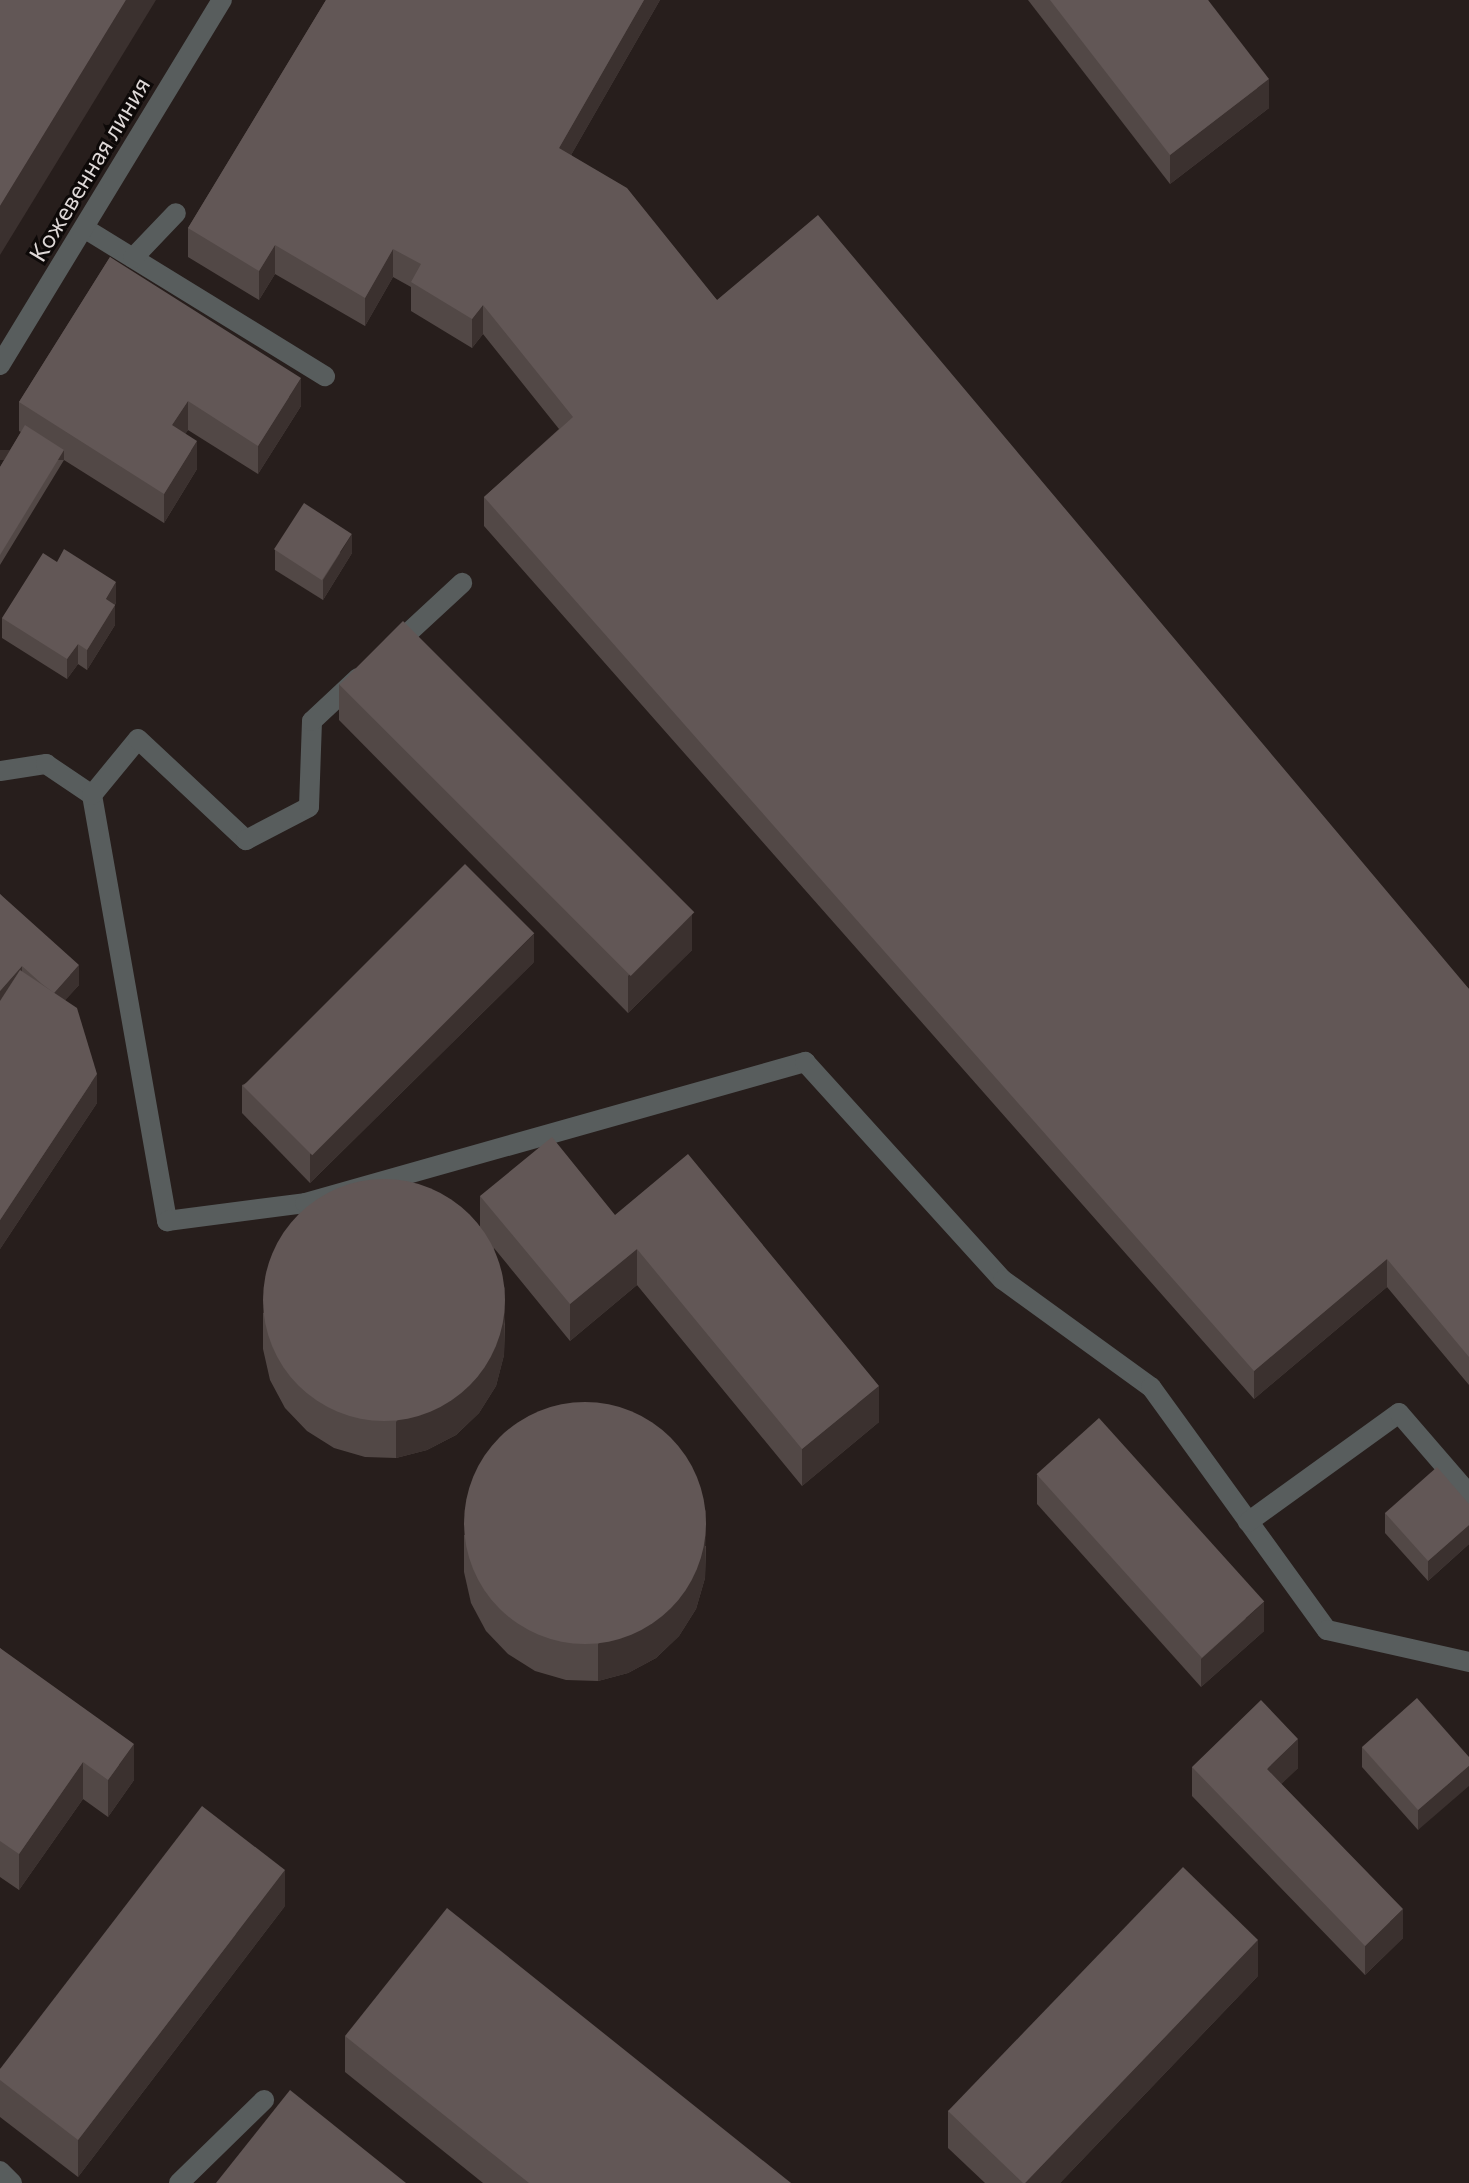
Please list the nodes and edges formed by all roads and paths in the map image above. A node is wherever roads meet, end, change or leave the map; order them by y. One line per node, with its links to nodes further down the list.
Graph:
1 (222, 0): 3 (street, Кожевенная линия)
2 (176, 213): 4 (street)
3 (84, 228): 4 (street); 5 (street, Кожевенная линия)
4 (133, 258): 6 (street)
5 (0, 365)
6 (325, 376)
7 (462, 583): 9 (street)
8 (0, 771): 9 (street)
9 (92, 795): 11 (street)
10 (1469, 1494): 11 (street)
11 (1248, 1522): 12 (street)
12 (1469, 1662)
13 (264, 2100): 16 (street)
14 (0, 2171): 15 (street)
15 (12, 2183)
16 (179, 2183)

